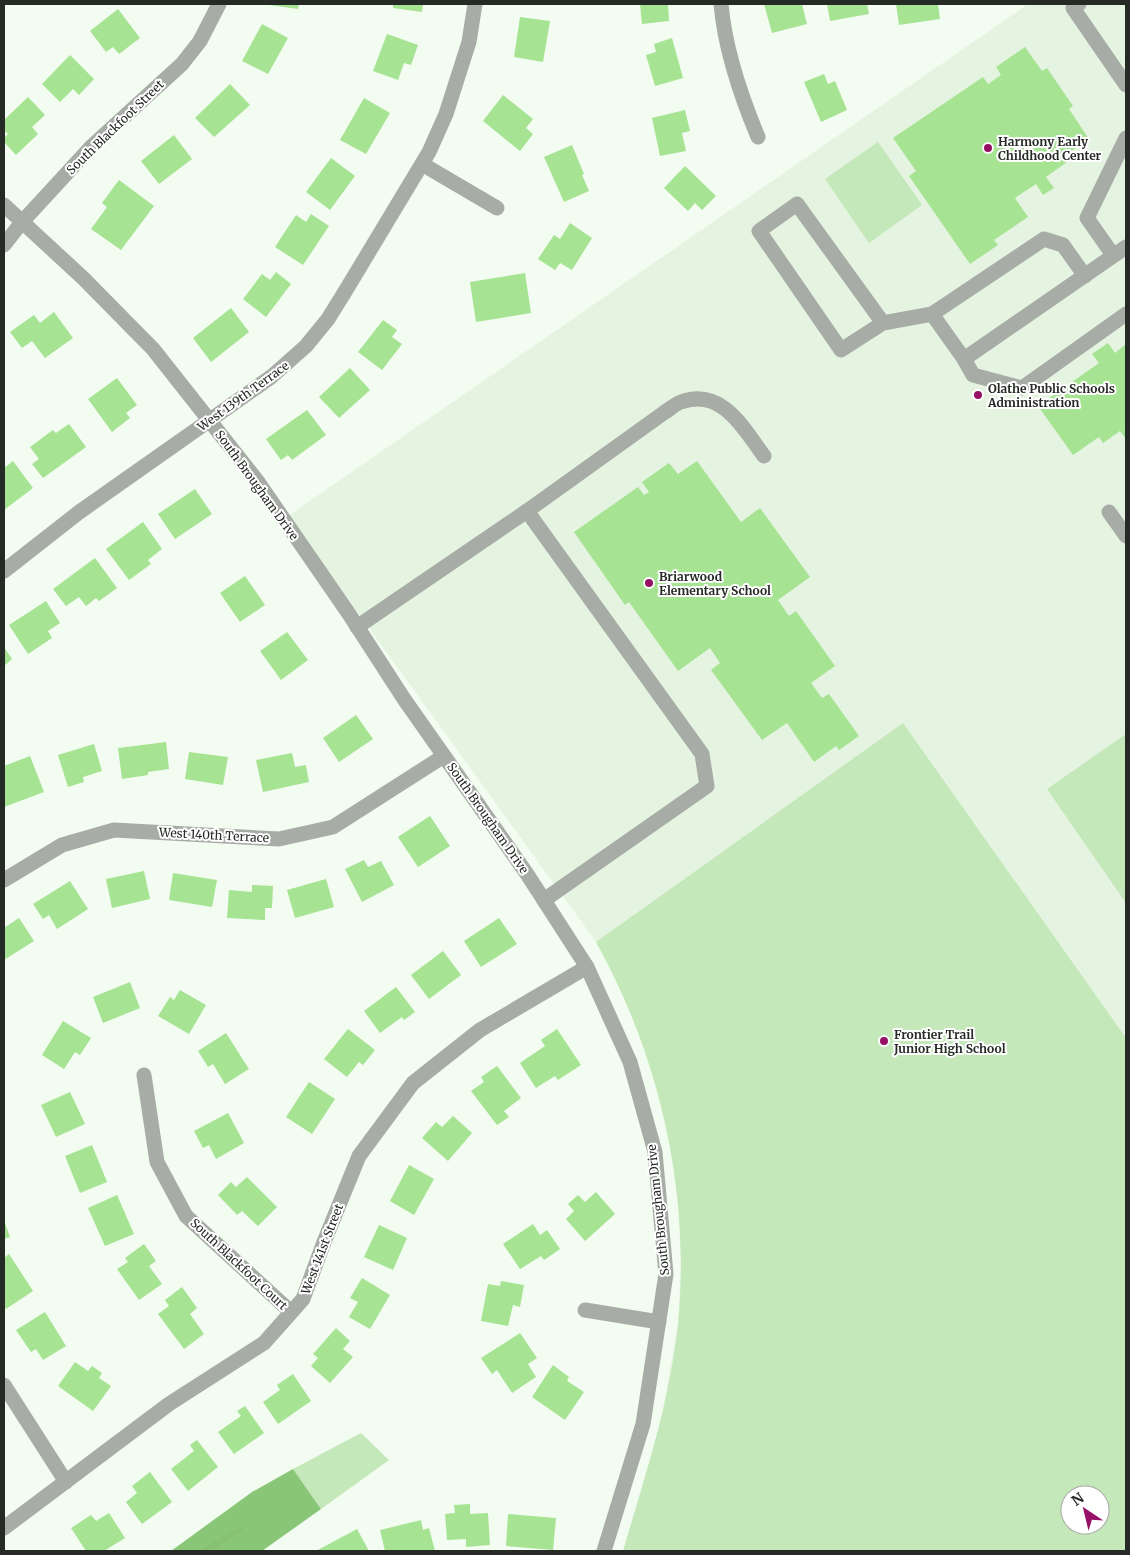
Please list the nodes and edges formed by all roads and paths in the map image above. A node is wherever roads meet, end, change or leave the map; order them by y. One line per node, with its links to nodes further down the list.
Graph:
1 (219, 4): 11 (street, South Blackfoot Street)
2 (475, 4): 8 (street, West 139th Terrace)
3 (721, 4): 6 (street)
4 (1079, 4): 5 (street)
5 (1126, 85)
6 (758, 137)
7 (1126, 138): 14 (street)
8 (422, 164): 10 (street); 20 (street, West 139th Terrace)
9 (4, 205): 11 (street, South Brougham Drive)
10 (497, 208)
11 (22, 222): 12 (street, South Blackfoot Street); 20 (street, South Brougham Drive)
12 (4, 245)
13 (1126, 246): 14 (street)
14 (1113, 256): 15 (street)
15 (1085, 276): 16 (street); 19 (street)
16 (932, 314): 18 (street); 19 (street)
17 (1126, 314): 19 (street)
18 (883, 323): 18 (street)
19 (964, 359)
20 (210, 421): 25 (street, West 139th Terrace); 26 (street, South Brougham Drive)
21 (764, 456): 22 (street)
22 (526, 511): 26 (street); 29 (street)
23 (1109, 512): 24 (street)
24 (1126, 536)
25 (4, 570)
26 (357, 626): 27 (street, South Brougham Drive)
27 (444, 756): 28 (street, West 140th Terrace); 29 (street, South Brougham Drive)
28 (4, 880)
29 (544, 900): 30 (street, South Brougham Drive)
30 (587, 967): 33 (street, West 141st Street); 34 (street, South Brougham Drive)
31 (144, 1075): 33 (street, South Blackfoot Court)
32 (585, 1310): 34 (street)
33 (291, 1312): 36 (street, West 141st Street)
34 (659, 1322): 38 (street, South Brougham Drive)
35 (4, 1386): 36 (street)
36 (66, 1482): 37 (street, West 141st Street)
37 (4, 1528)
38 (604, 1551)

